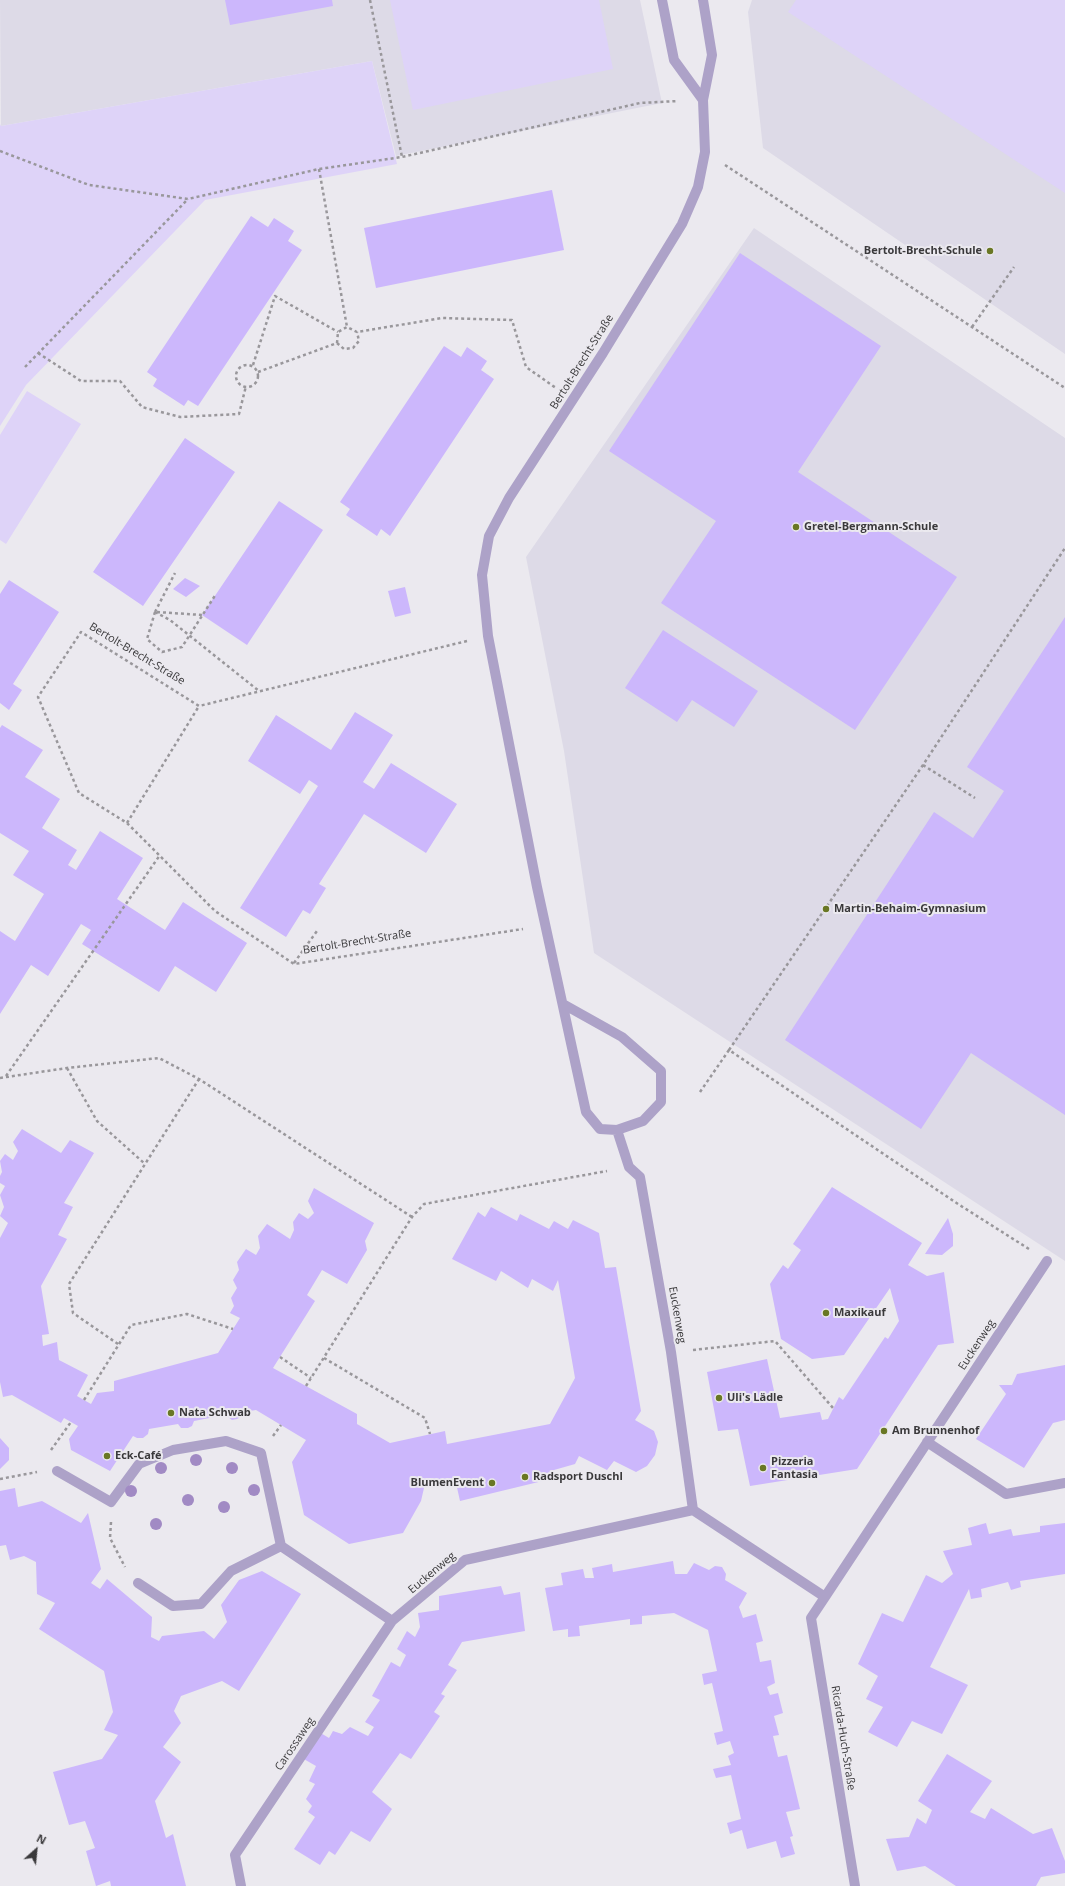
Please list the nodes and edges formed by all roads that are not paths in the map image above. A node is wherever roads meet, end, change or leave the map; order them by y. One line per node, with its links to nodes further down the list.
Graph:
1 (662, 0): 3 (street)
2 (703, 0): 3 (street, Bertolt-Brecht-Straße)
3 (703, 100): 4 (street, Bertolt-Brecht-Straße)
4 (563, 1004): 5 (street, Bertolt-Brecht-Straße); 5 (street, Bertolt-Brecht-Straße)
5 (618, 1130): 10 (street, Euckenweg)
6 (1047, 1260): 7 (street, Euckenweg)
7 (927, 1442): 9 (street); 13 (street, Euckenweg)
8 (57, 1471): 11 (street)
9 (1065, 1483)
10 (693, 1510): 13 (street); 14 (street, Euckenweg)
11 (281, 1546): 12 (street); 14 (street)
12 (138, 1583)
13 (825, 1597): 16 (street, Ricarda-Huch-Straße)
14 (392, 1621): 15 (street, Carossaweg)
15 (241, 1886)
16 (855, 1886)

